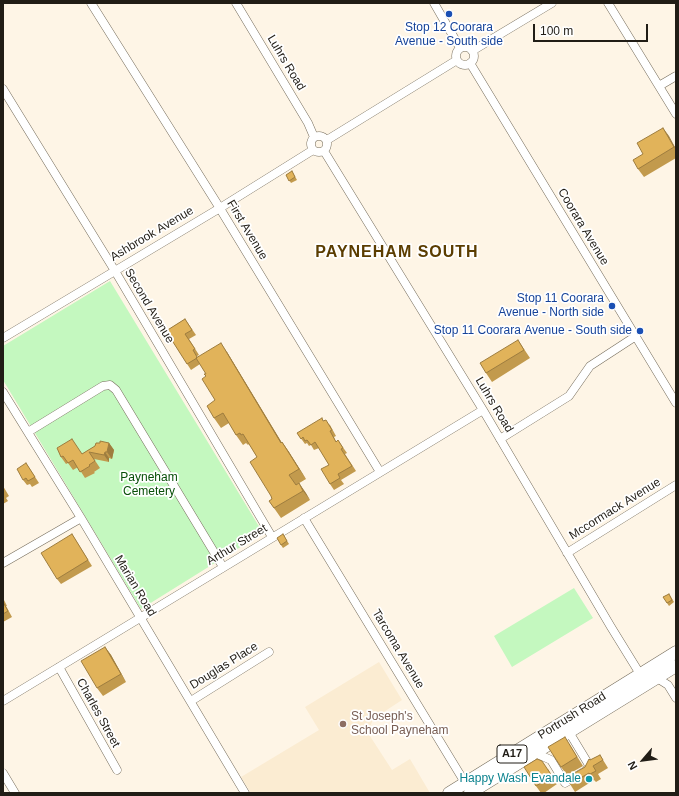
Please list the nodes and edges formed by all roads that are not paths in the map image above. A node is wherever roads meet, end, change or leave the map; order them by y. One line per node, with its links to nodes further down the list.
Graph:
1 (91, 3): 18 (street, First Avenue)
2 (236, 3): 14 (street, Luhrs Road)
3 (434, 3): 6 (street)
4 (552, 3): 7 (street)
5 (608, 3): 11 (street)
6 (460, 48): 7 (street); 8 (street)
7 (472, 51): 9 (street)
8 (457, 60): 9 (street); 15 (street)
9 (470, 63): 20 (street, Coorara Avenue)
10 (676, 76): 11 (street)
11 (659, 86): 13 (street)
12 (3, 89): 19 (street, Second Avenue)
13 (676, 114)
14 (314, 137): 15 (street); 16 (street)
15 (327, 140): 17 (street)
16 (313, 150): 17 (street); 18 (street, Ashbrook Avenue)
17 (324, 151): 24 (street, Luhrs Road)
18 (220, 208): 19 (street, Ashbrook Avenue); 27 (street, First Avenue)
19 (114, 271): 21 (street, Ashbrook Avenue); 31 (street, Second Avenue)
20 (636, 336): 23 (street, Coorara Avenue); 26 (street)
21 (3, 338)
22 (3, 392): 25 (street, Marian Road)
23 (676, 403)
24 (483, 410): 26 (street, Luhrs Road); 27 (street, Arthur Street)
25 (28, 432): 29 (street, Marian Road); 34 (street)
26 (500, 439): 32 (street, Luhrs Road)
27 (380, 472): 30 (street, Arthur Street)
28 (676, 485): 32 (street, Mccormack Avenue)
29 (81, 518): 33 (street); 35 (street, Marian Road)
30 (304, 518): 31 (street, Arthur Street); 50 (street, Tarcoma Avenue)
31 (272, 538): 34 (street, Arthur Street)
32 (567, 553): 39 (street, Luhrs Road)
33 (3, 562)
34 (224, 567): 35 (street, Arthur Street)
35 (141, 618): 38 (street, Arthur Street); 43 (street, Marian Road)
36 (269, 652): 43 (street, Douglas Place)
37 (676, 652): 39 (highway, Portrush Road / A17)
38 (59, 667): 44 (street, Arthur Street); 48 (street, Charles Street)
39 (640, 674): 40 (highway); 41 (highway); 45 (highway, Portrush Road / A17)
40 (667, 675): 41 (highway, Portrush Road / A17); 42 (street)
41 (628, 697): 46 (highway, Portrush Road / A17)
42 (676, 698)
43 (191, 701): 52 (street, Marian Road)
44 (3, 702)
45 (558, 725): 46 (street); 50 (highway, Portrush Road / A17)
46 (569, 732): 47 (highway, Portrush Road / A17); 47 (street)
47 (536, 753): 50 (highway, Portrush Road / A17)
48 (117, 770)
49 (3, 773): 51 (street)
50 (469, 789): 53 (highway, Portrush Road / A17)
51 (15, 793)
52 (245, 793)
53 (449, 793)

